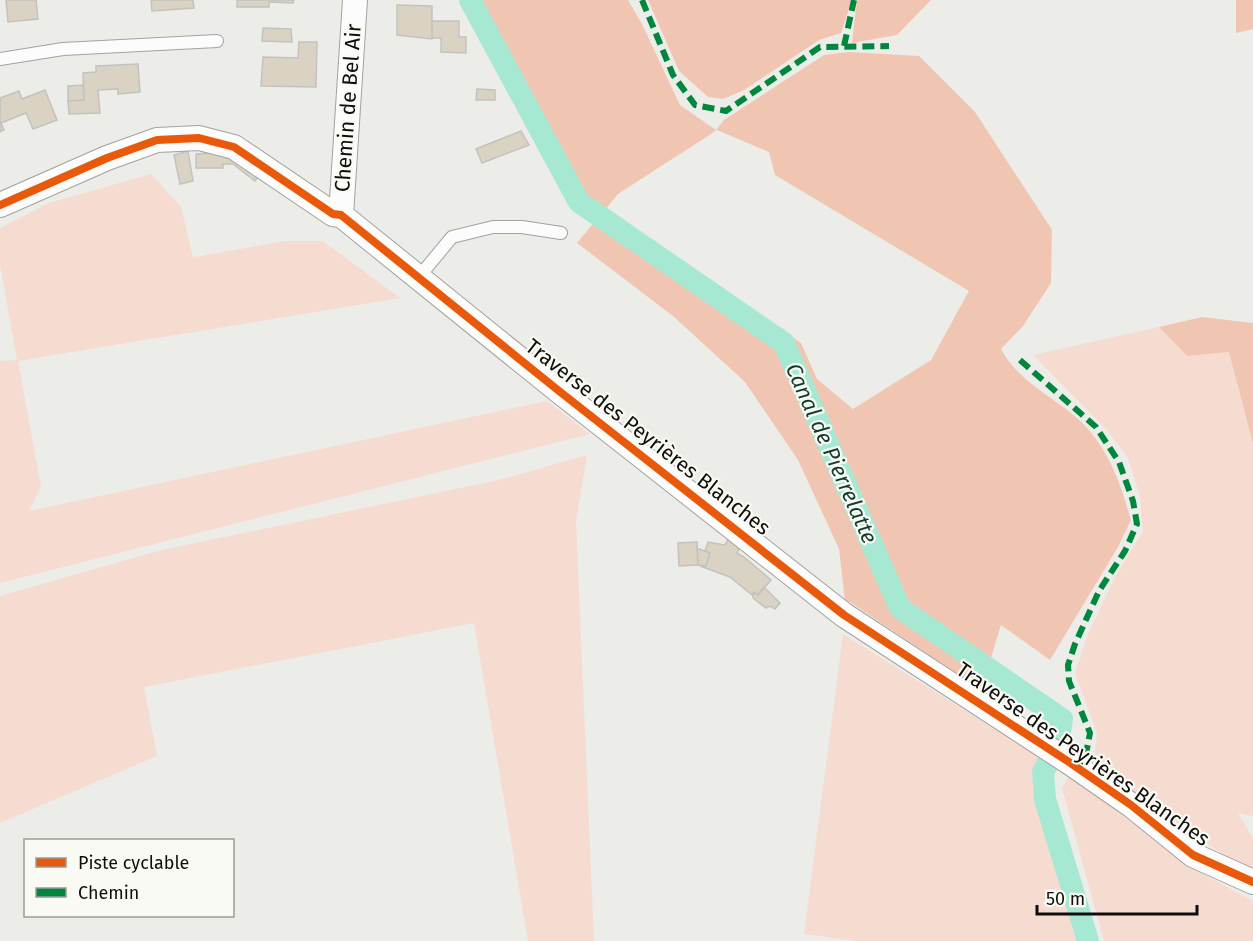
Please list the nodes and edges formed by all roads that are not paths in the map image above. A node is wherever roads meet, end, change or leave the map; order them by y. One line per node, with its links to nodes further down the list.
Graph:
1 (355, 0): 5 (street, Chemin de Bel Air)
2 (217, 41): 3 (lane)
3 (0, 59)
4 (0, 206): 5 (street, Traverse des Peyrières Blanches)
5 (341, 215): 7 (street, Traverse des Peyrières Blanches)
6 (561, 234): 7 (lane)
7 (418, 278): 8 (street, Traverse des Peyrières Blanches)
8 (1253, 882)

